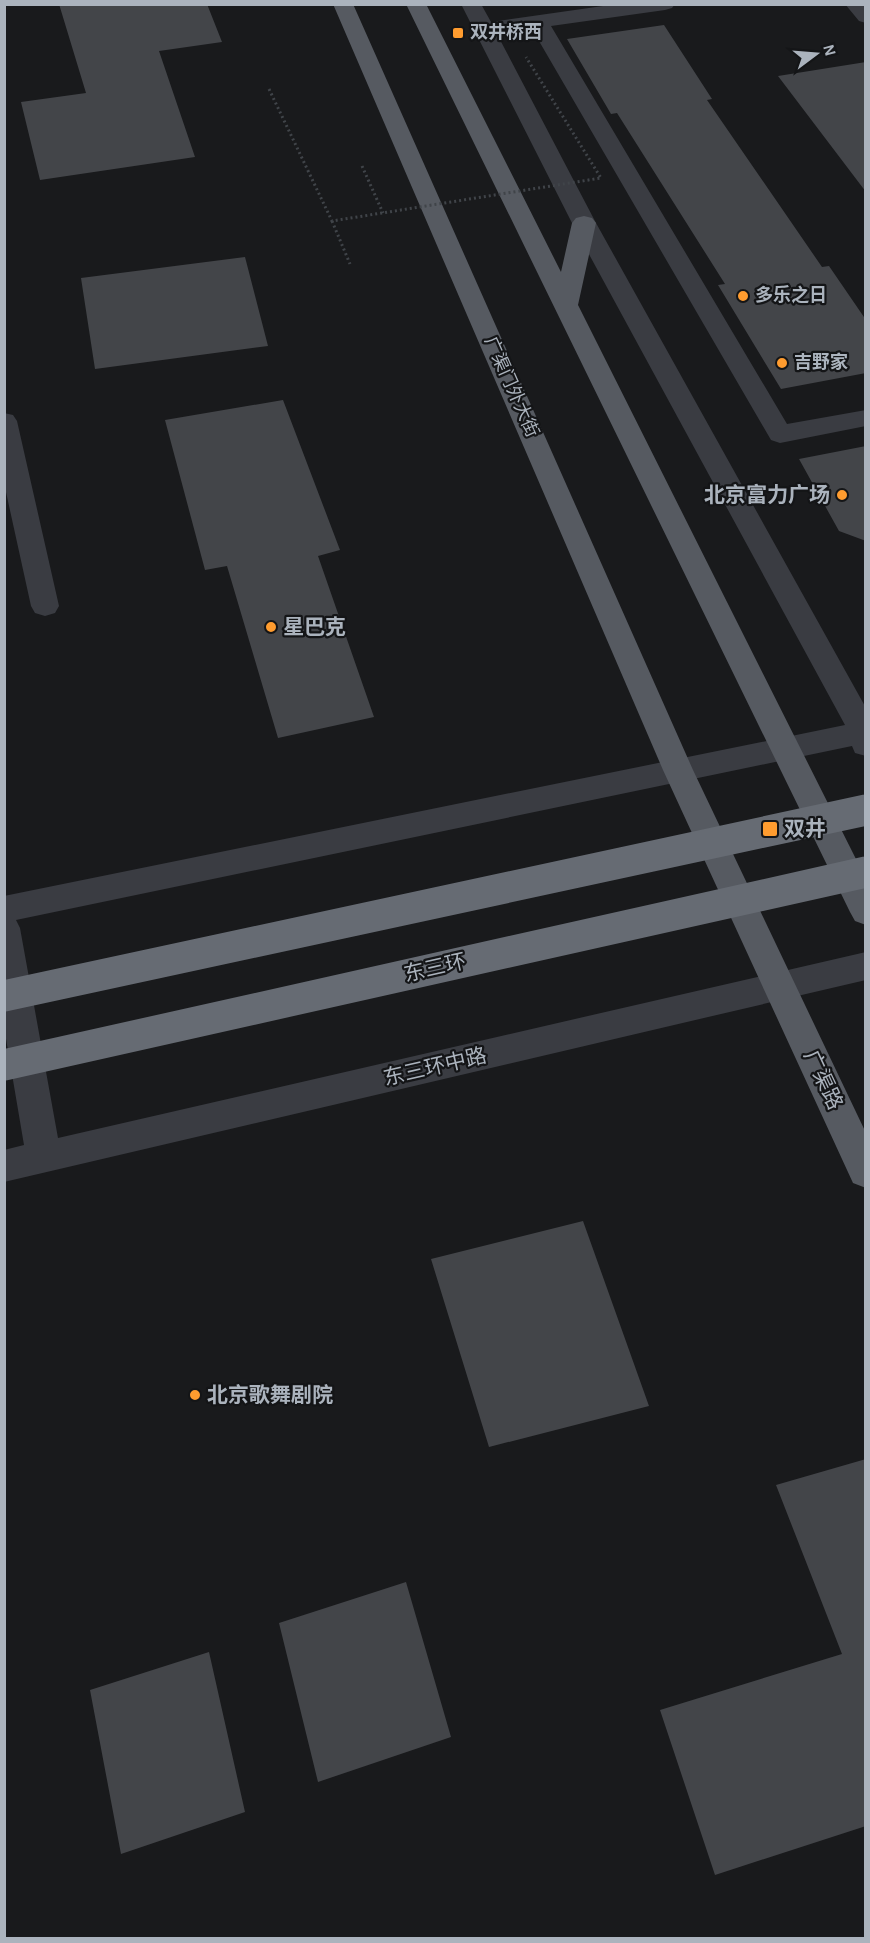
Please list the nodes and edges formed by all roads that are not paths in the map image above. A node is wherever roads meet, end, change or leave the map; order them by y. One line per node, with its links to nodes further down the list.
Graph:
1 (343, 4): 16 (main road, 广渠门外大街)
2 (416, 4): 10 (main road)
3 (471, 4): 8 (street)
4 (665, 4): 7 (street)
5 (855, 4): 6 (street)
6 (866, 17)
7 (538, 22): 8 (street); 11 (street)
8 (485, 29): 9 (street)
9 (584, 224): 10 (main road); 14 (street)
10 (565, 307): 15 (main road)
11 (866, 418)
12 (4, 421): 13 (street)
13 (45, 606)
14 (865, 736): 15 (street)
15 (785, 749): 16 (street); 20 (main road)
16 (678, 770): 19 (street); 23 (main road, 广渠门外大街)
17 (866, 810): 24 (highway, bridge)
18 (866, 872): 25 (highway, 东三环, bridge)
19 (4, 909)
20 (866, 912)
21 (4, 928): 26 (street)
22 (866, 966): 23 (street, 东三环中路)
23 (780, 987): 26 (street, 东三环中路); 28 (main road, 广渠路)
24 (4, 996)
25 (4, 1065)
26 (44, 1156): 27 (street, 东三环中路)
27 (4, 1166)
28 (866, 1172)

